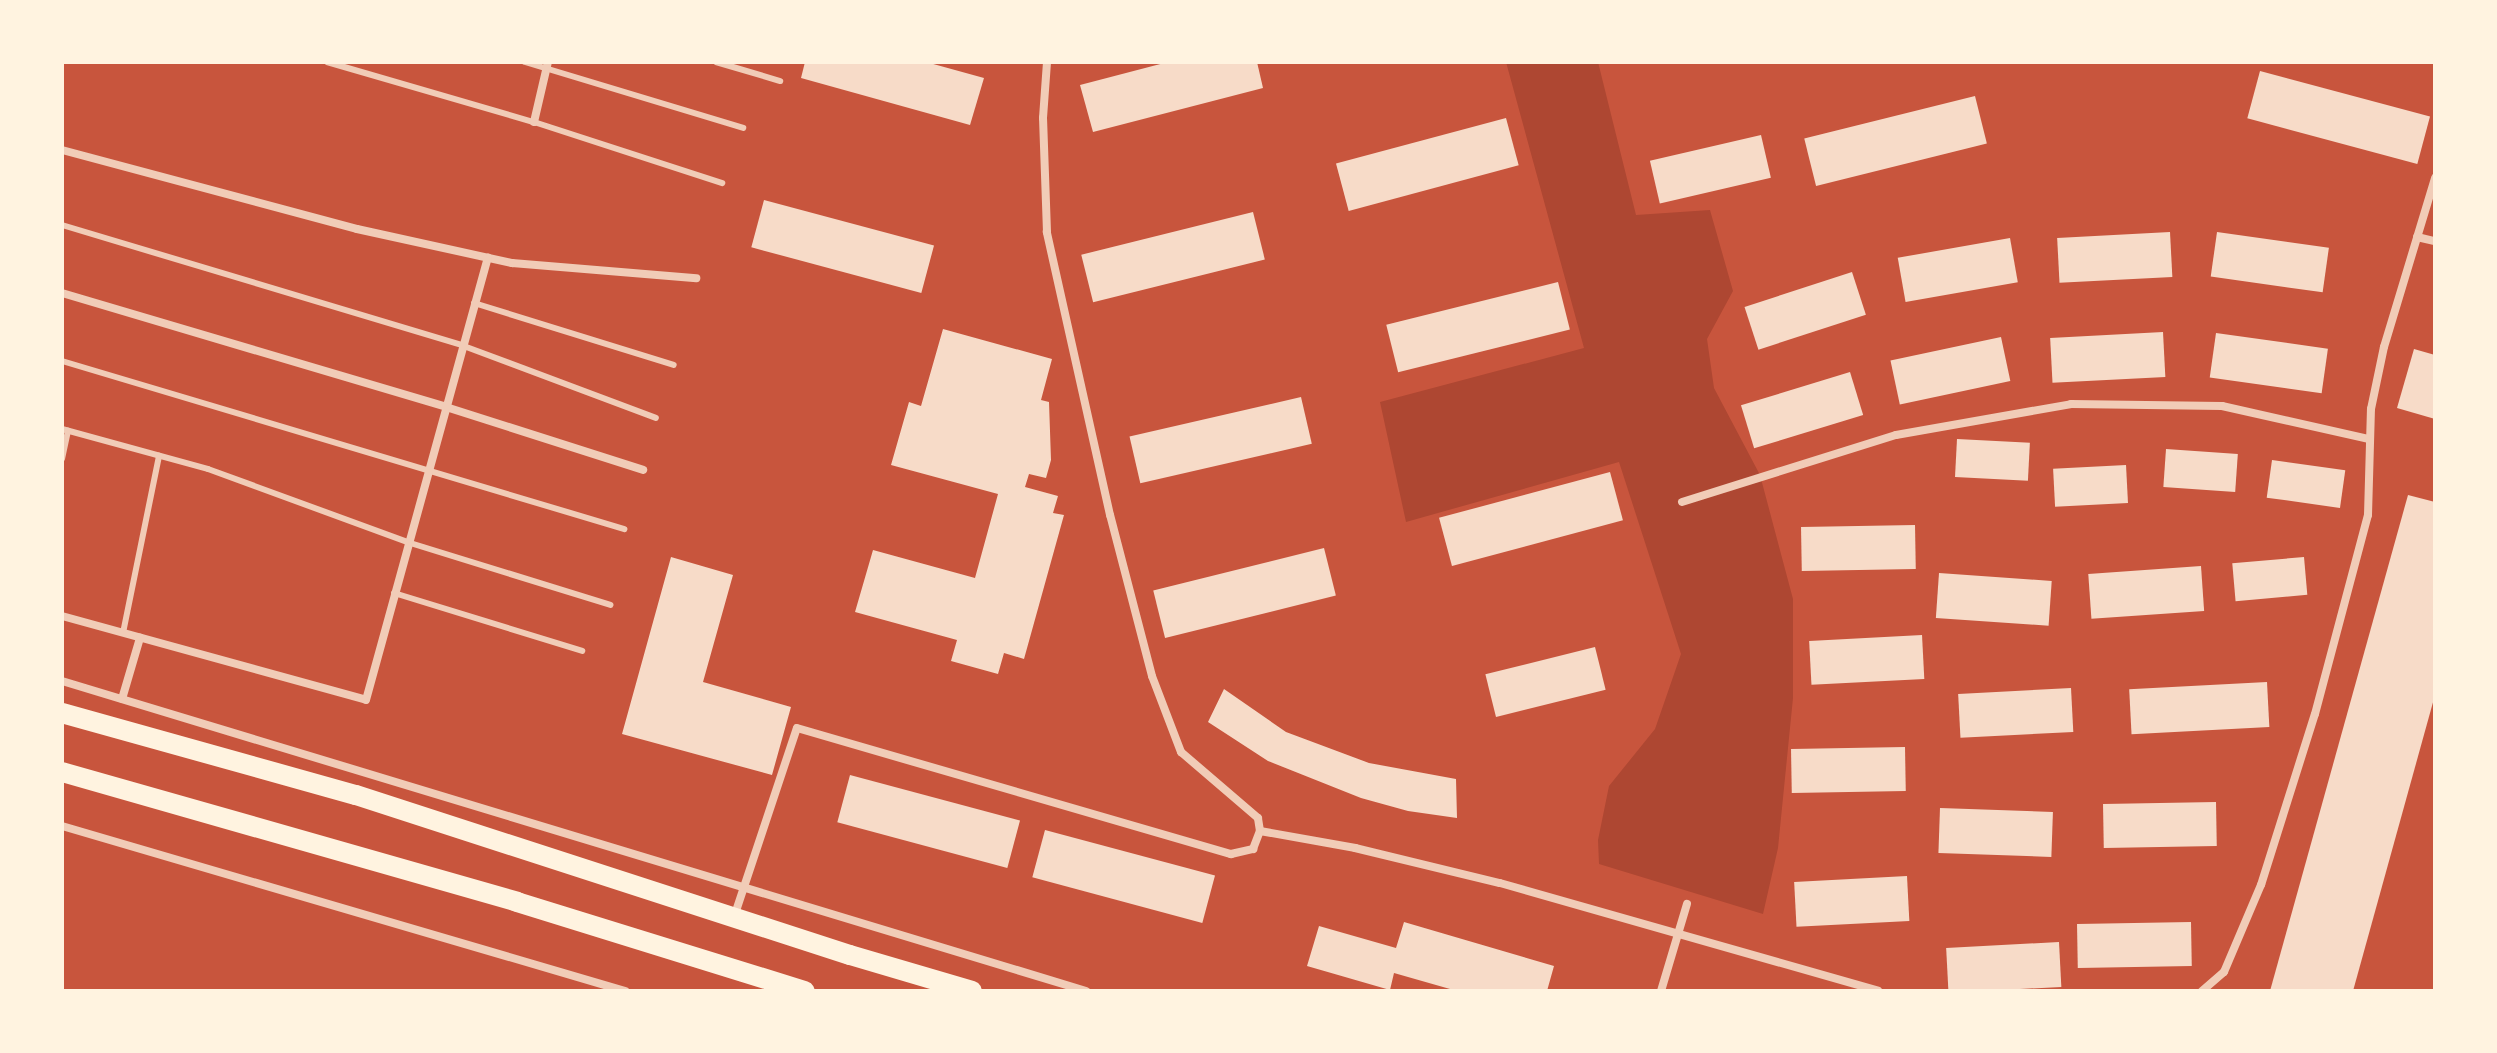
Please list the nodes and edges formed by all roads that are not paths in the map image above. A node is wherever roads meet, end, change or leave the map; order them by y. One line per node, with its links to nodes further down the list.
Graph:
1 (327, 62): 7 (lane)
2 (525, 62): 5 (lane)
3 (716, 62): 6 (lane)
4 (1047, 62): 44 (street)
5 (548, 65): 7 (street); 8 (lane)
6 (780, 81)
7 (534, 122): 11 (lane)
8 (743, 128)
9 (62, 150): 15 (street)
10 (2435, 178): 13 (street)
11 (722, 183)
12 (62, 225): 19 (lane)
13 (2417, 237): 14 (street); 25 (street)
14 (2435, 241)
15 (488, 258): 16 (street); 18 (street)
16 (696, 278)
17 (62, 293): 22 (street)
18 (474, 303): 19 (street); 21 (lane)
19 (461, 345): 22 (street); 23 (lane)
20 (62, 361): 29 (lane)
21 (674, 365)
22 (446, 407): 28 (street); 29 (street)
23 (656, 418)
24 (65, 430): 26 (lane); 27 (lane)
25 (2369, 439): 30 (street); 56 (street)
26 (159, 456): 32 (lane); 36 (lane)
27 (62, 459)
28 (643, 470)
29 (430, 471): 31 (lane); 32 (street)
30 (1682, 502)
31 (624, 529)
32 (407, 542): 33 (street); 34 (lane)
33 (394, 593): 37 (street); 38 (lane)
34 (610, 605)
35 (62, 616): 36 (street)
36 (123, 633): 37 (street)
37 (140, 638): 40 (street)
38 (582, 651)
39 (62, 681): 40 (street)
40 (122, 699): 45 (street)
41 (62, 713): 47 (main road)
42 (62, 772): 51 (main road)
43 (62, 826): 49 (street)
44 (1260, 831): 45 (street); 48 (street)
45 (745, 886): 47 (street); 53 (street)
46 (1687, 904): 48 (street)
47 (733, 918): 52 (main road)
48 (1676, 934): 54 (street); 55 (street)
49 (601, 988): 50 (street)
50 (625, 991)
51 (805, 991)
52 (972, 991)
53 (1086, 991)
54 (1661, 991)
55 (1878, 991)
56 (2202, 991)

